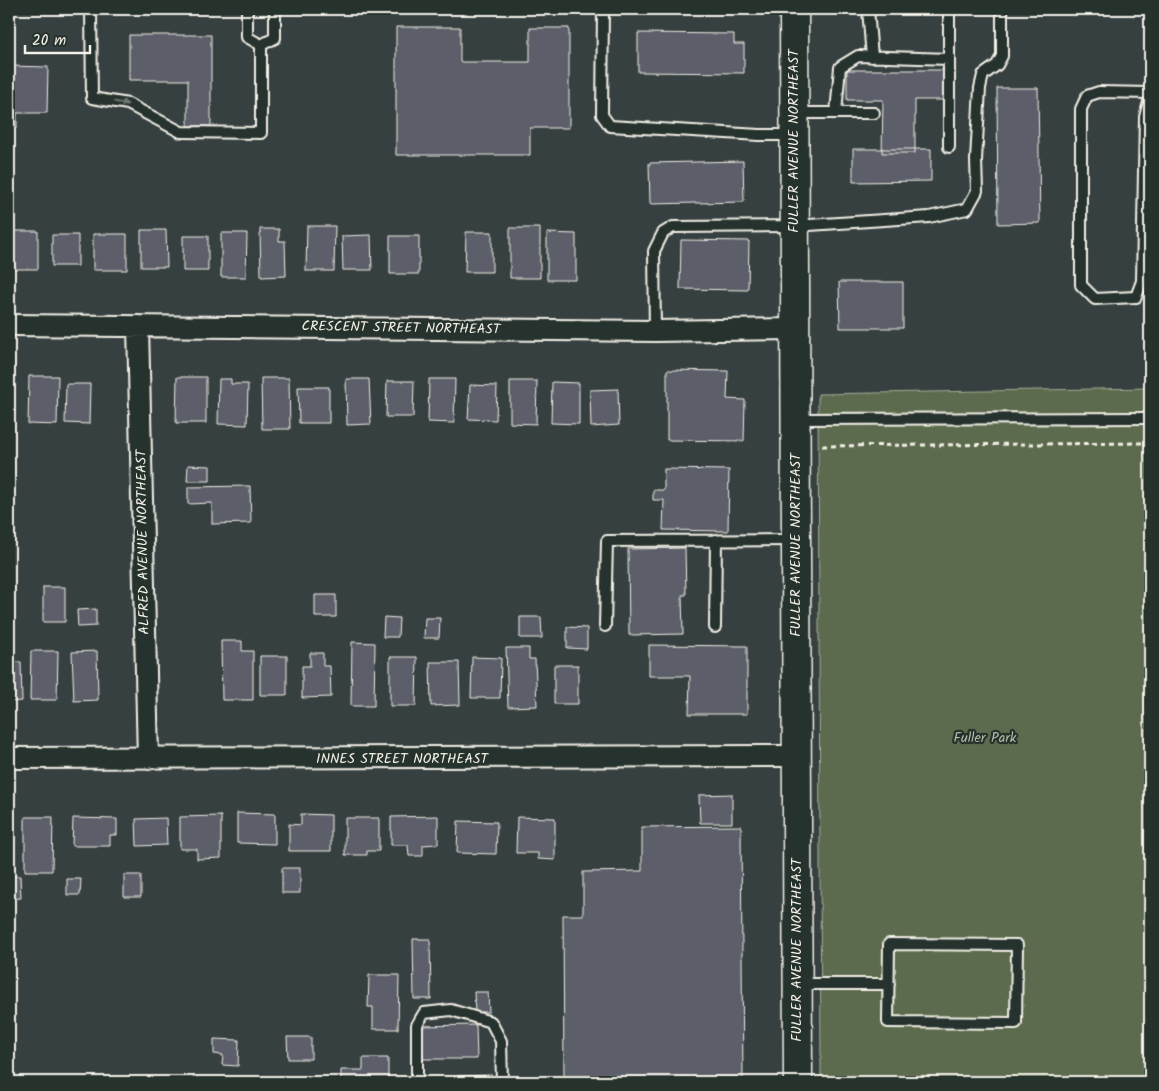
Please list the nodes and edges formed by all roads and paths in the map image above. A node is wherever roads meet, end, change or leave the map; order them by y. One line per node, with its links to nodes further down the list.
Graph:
1 (91, 9): 9 (lane, one-way to 9)
2 (247, 9): 9 (lane)
3 (275, 9): 9 (lane)
4 (603, 9): 16 (lane)
5 (794, 9): 16 (main road, FULLER AVENUE NORTHEAST)
6 (868, 9): 10 (lane)
7 (949, 9): 11 (lane)
8 (1002, 9): 18 (lane)
9 (261, 45)
10 (872, 57): 11 (lane); 14 (lane)
11 (948, 59): 17 (lane)
12 (1150, 93): 13 (lane)
13 (1150, 98)
14 (836, 113): 15 (lane); 16 (lane)
15 (874, 113)
16 (794, 124): 18 (main road, FULLER AVENUE NORTHEAST)
17 (949, 147)
18 (794, 226): 21 (main road, FULLER AVENUE NORTHEAST); 22 (lane)
19 (9, 325): 20 (street, CRESCENT STREET NORTHEAST)
20 (138, 326): 22 (street, CRESCENT STREET NORTHEAST); 35 (street, ALFRED AVENUE NORTHEAST)
21 (794, 329): 22 (street, CRESCENT STREET NORTHEAST); 24 (main road, FULLER AVENUE NORTHEAST)
22 (655, 330)
23 (1150, 418): 24 (lane)
24 (796, 419): 28 (main road, FULLER AVENUE NORTHEAST)
25 (822, 446): 26 (path)
26 (1150, 446)
27 (716, 540): 28 (lane); 31 (lane); 32 (lane)
28 (796, 540): 33 (main road, FULLER AVENUE NORTHEAST)
29 (1150, 594): 30 (path)
30 (1145, 598)
31 (605, 626)
32 (715, 627)
33 (796, 756): 35 (street, INNES STREET NORTHEAST); 36 (main road, FULLER AVENUE NORTHEAST)
34 (9, 758): 35 (street, INNES STREET NORTHEAST)
35 (148, 759)
36 (797, 984): 37 (lane); 40 (main road, FULLER AVENUE NORTHEAST)
37 (889, 984): 37 (lane)
38 (416, 1082): 39 (lane)
39 (502, 1082)
40 (798, 1082)

